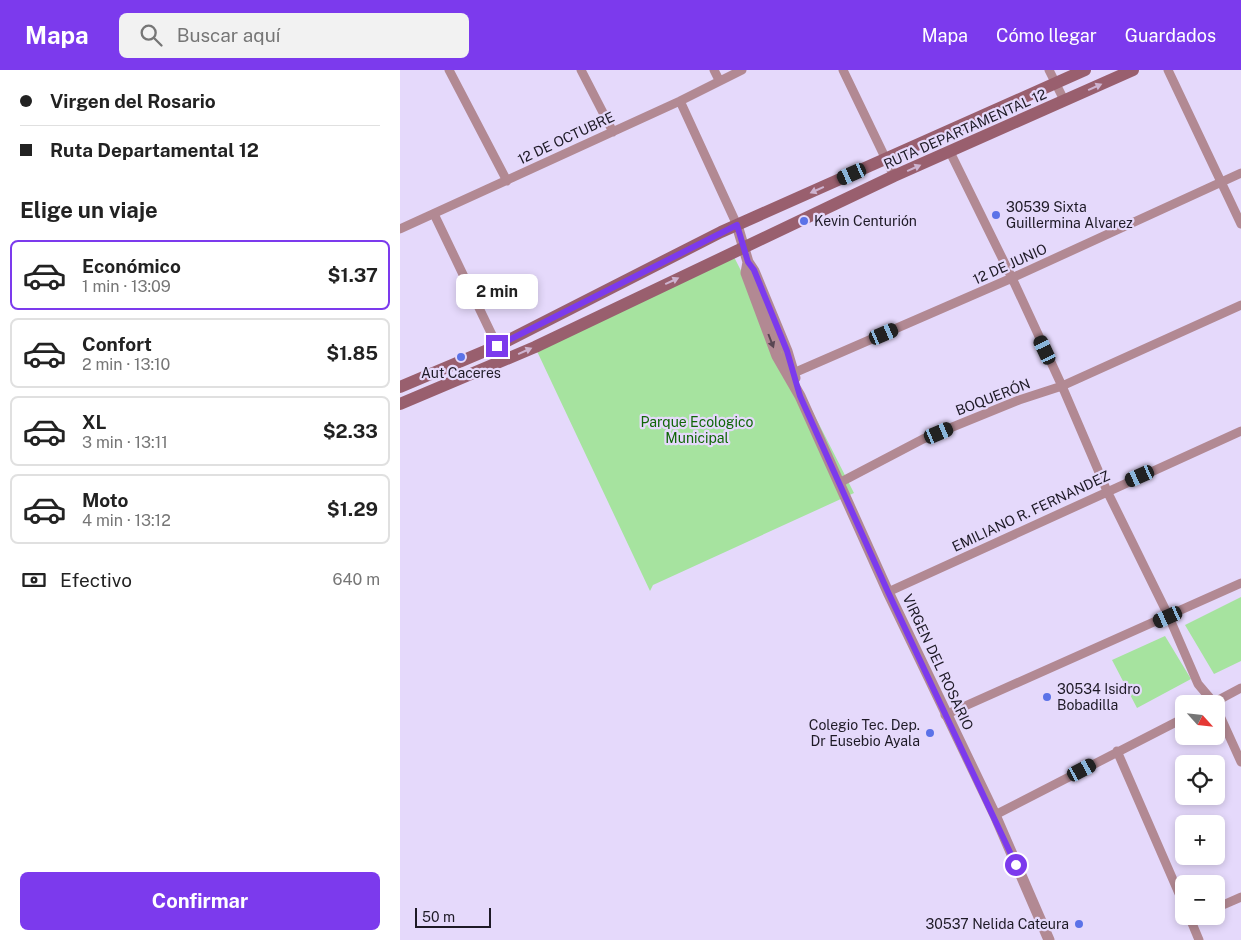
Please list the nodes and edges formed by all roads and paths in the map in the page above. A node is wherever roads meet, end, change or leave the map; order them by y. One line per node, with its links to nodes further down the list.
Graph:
1 (449, 70): 19 (street)
2 (581, 70): 14 (street)
3 (714, 70): 10 (street)
4 (742, 70): 10 (street, 12 DE OCTUBRE)
5 (843, 70): 16 (street)
6 (1049, 70): 11 (street)
7 (1085, 70): 11 (main road, RUTA DEPARTAMENTAL 12)
8 (1133, 70): 12 (main road, RUTA DEPARTAMENTAL 12, one-way to 8)
9 (1168, 70): 20 (street)
10 (719, 80): 13 (street, 12 DE OCTUBRE)
11 (1056, 84): 12 (street); 16 (main road, RUTA DEPARTAMENTAL 12)
12 (1064, 100): 15 (main road, RUTA DEPARTAMENTAL 12)
13 (680, 101): 14 (street, 12 DE OCTUBRE); 23 (street)
14 (613, 132): 19 (street, 12 DE OCTUBRE)
15 (950, 152): 18 (main road, RUTA DEPARTAMENTAL 12, one-way to 15); 26 (street)
16 (885, 160): 18 (street); 23 (main road, RUTA DEPARTAMENTAL 12, one-way to 23)
17 (1241, 173): 20 (street, 12 DE JUNIO)
18 (894, 176): 25 (main road, RUTA DEPARTAMENTAL 12)
19 (507, 180): 21 (street, 12 DE OCTUBRE)
20 (1221, 182): 22 (street); 26 (street, 12 DE JUNIO)
21 (434, 214): 24 (street, 12 DE OCTUBRE); 28 (street)
22 (1241, 224)
23 (737, 225): 25 (street, VIRGEN DEL ROSARIO); 28 (main road, RUTA DEPARTAMENTAL 12)
24 (400, 229)
25 (744, 247): 29 (main road, RUTA DEPARTAMENTAL 12, one-way to 25); 30 (street, VIRGEN DEL ROSARIO)
26 (1012, 278): 30 (street, 12 DE JUNIO); 31 (street)
27 (1241, 305): 31 (street, BOQUERÓN)
28 (497, 346): 29 (street); 32 (main road, RUTA DEPARTAMENTAL 12)
29 (504, 360): 33 (main road, RUTA DEPARTAMENTAL 12)
30 (791, 374): 35 (street, VIRGEN DEL ROSARIO)
31 (1062, 386): 35 (street, BOQUERÓN); 36 (street)
32 (400, 387)
33 (400, 404)
34 (1241, 431): 36 (street, EMILIANO R. FERNANDEZ)
35 (840, 483): 38 (street, VIRGEN DEL ROSARIO)
36 (1107, 491): 38 (street, EMILIANO R. FERNANDEZ); 39 (street)
37 (1241, 583): 39 (street)
38 (888, 592): 43 (street, VIRGEN DEL ROSARIO)
39 (1168, 617): 41 (street); 43 (street)
40 (1241, 688): 42 (street)
41 (1207, 695)
42 (1225, 697)
43 (945, 715): 48 (street, VIRGEN DEL ROSARIO)
44 (1175, 723): 46 (street)
45 (1225, 728): 47 (street)
46 (1117, 752): 48 (street); 49 (street)
47 (1241, 762)
48 (995, 815): 53 (street, VIRGEN DEL ROSARIO)
49 (1175, 884)
50 (1241, 897): 51 (street)
51 (1225, 904)
52 (1194, 925): 54 (street)
53 (1049, 940)
54 (1199, 940)

